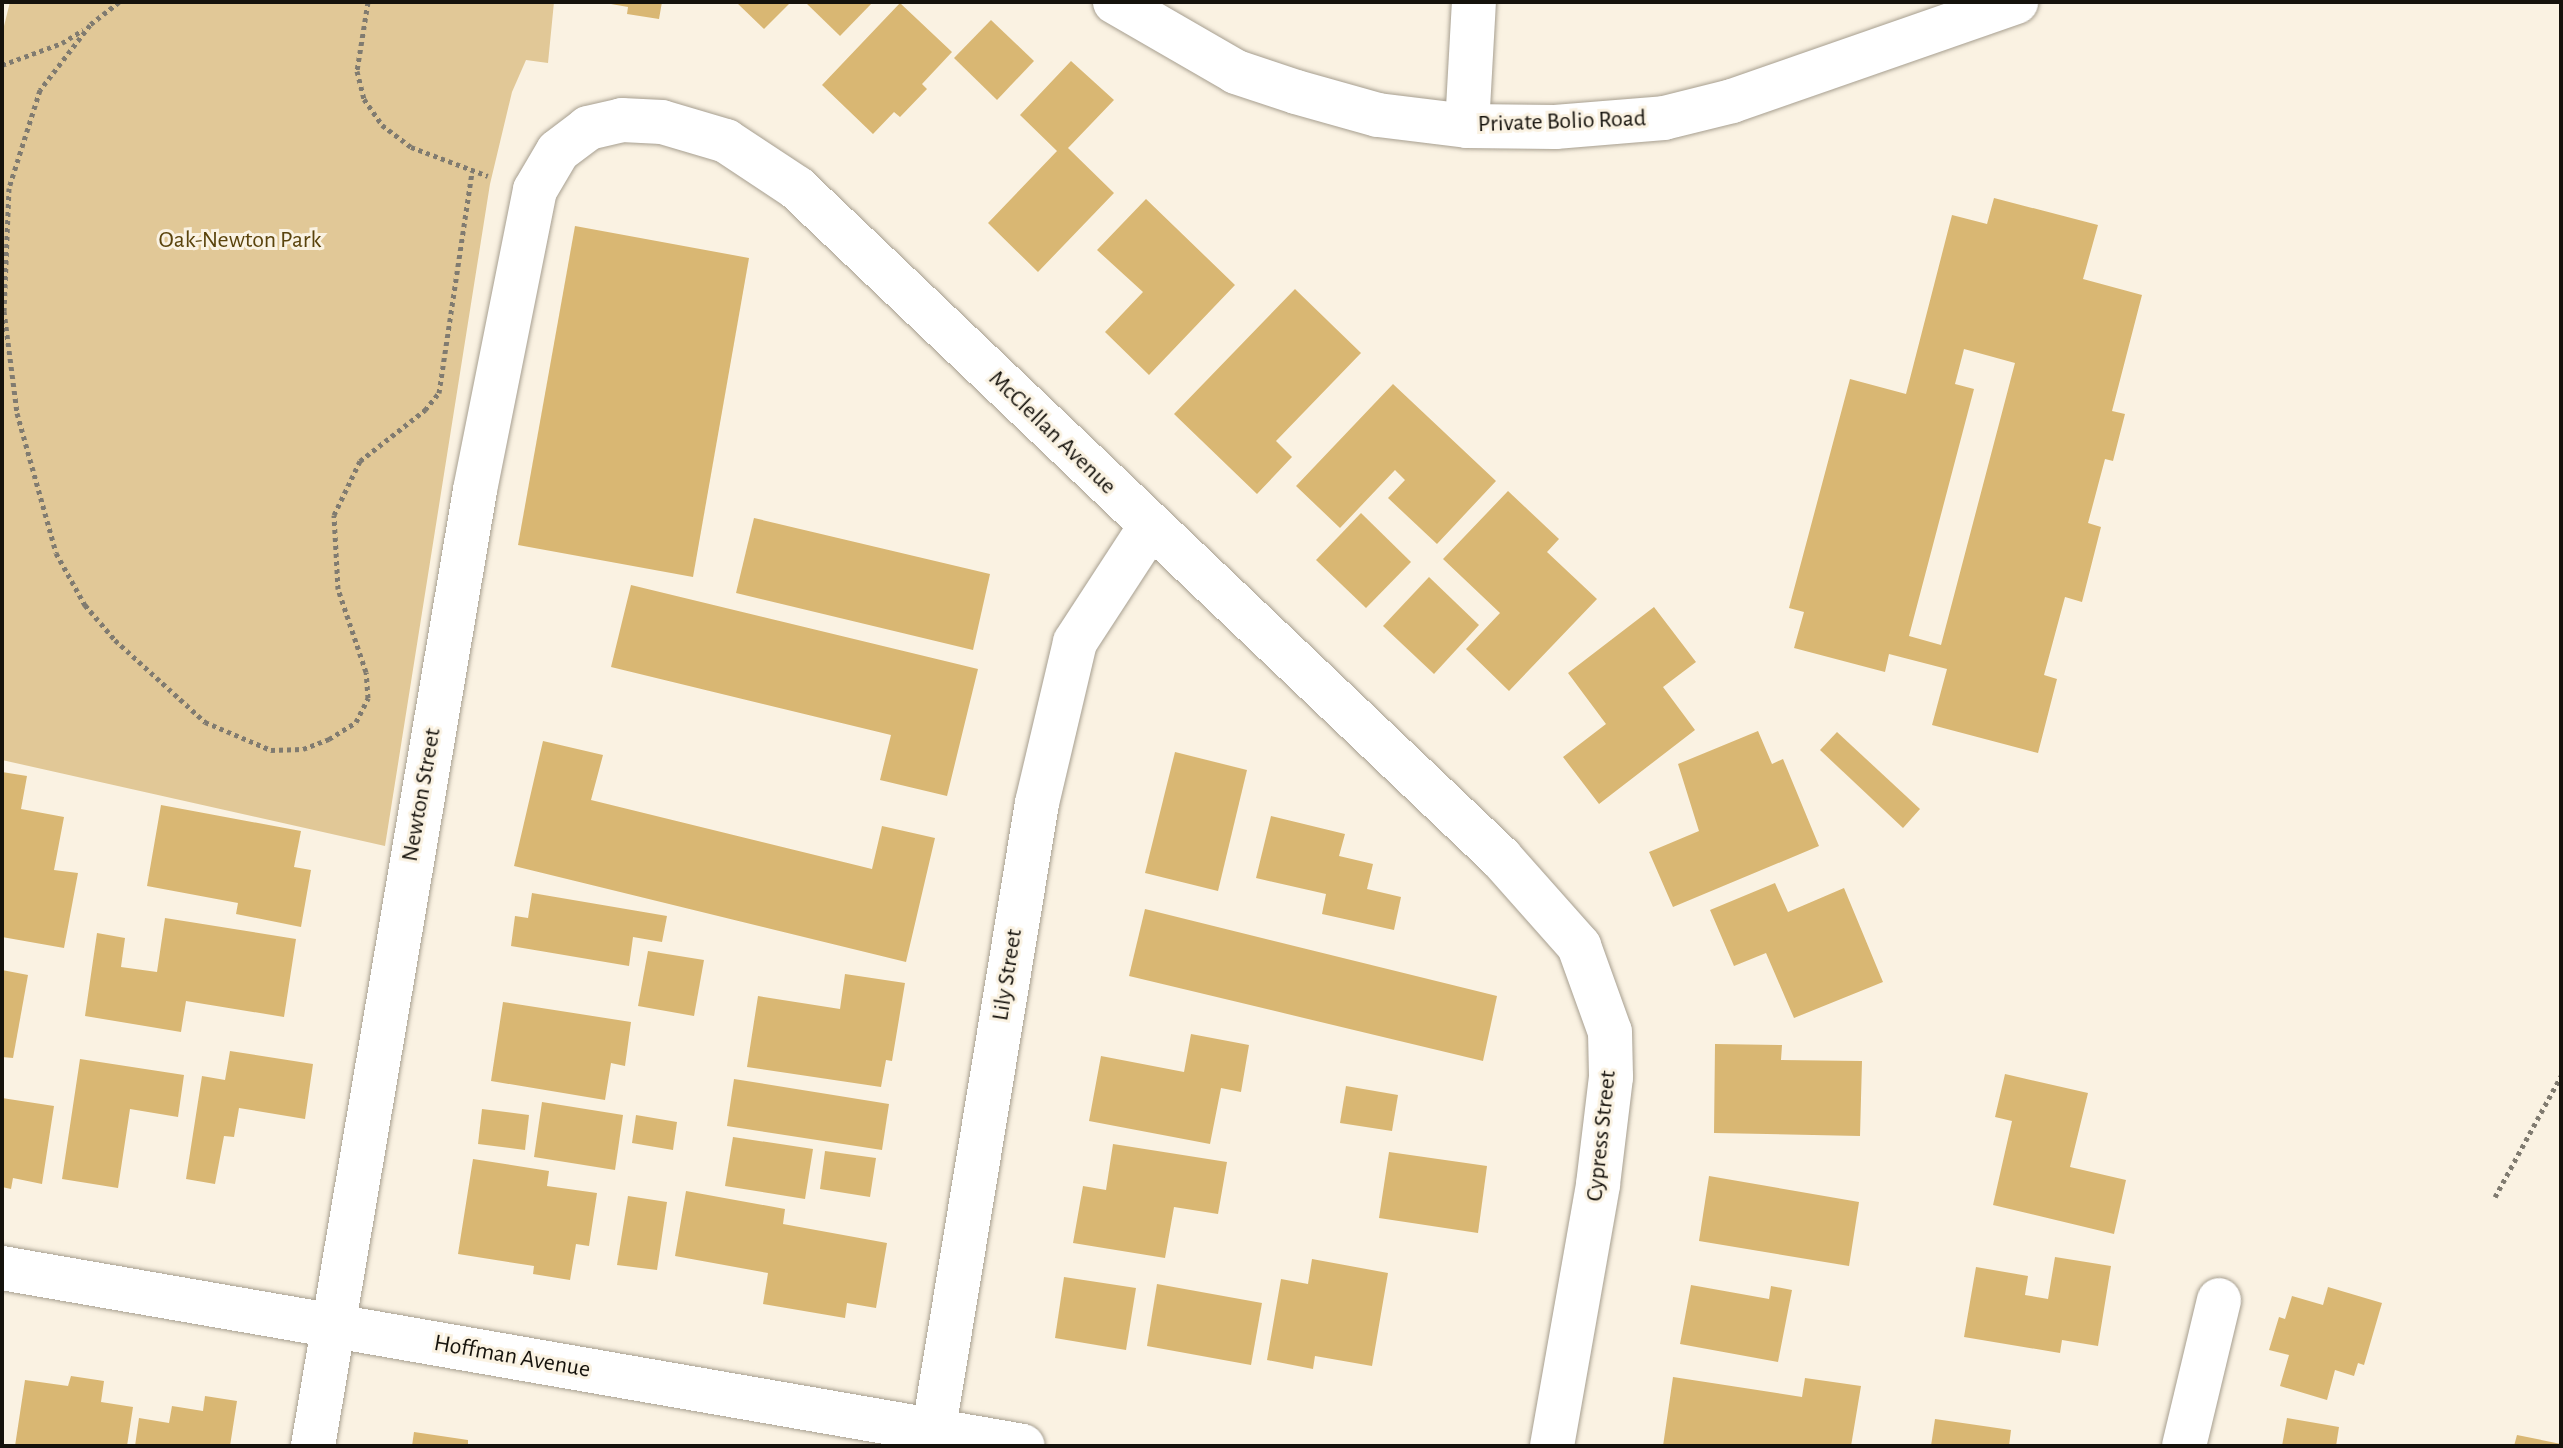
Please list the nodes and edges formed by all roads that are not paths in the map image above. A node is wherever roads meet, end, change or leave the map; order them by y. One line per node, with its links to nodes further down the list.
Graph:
1 (1115, 2): 4 (street, Private Bolio Road)
2 (1474, 2): 4 (street)
3 (2016, 2): 4 (street, Private Bolio Road)
4 (1467, 126)
5 (558, 151): 6 (street, McClellan Avenue); 10 (street, Newton Street)
6 (1150, 527): 7 (street, McClellan Avenue); 11 (street, Lily Street)
7 (1501, 858): 14 (street, Cypress Street)
8 (2, 1268): 10 (street, Hoffman Avenue)
9 (2219, 1300): 15 (street)
10 (334, 1326): 11 (street, Hoffman Avenue); 12 (street, Newton Street)
11 (932, 1438): 13 (street, Hoffman Avenue)
12 (313, 1446)
13 (1023, 1446)
14 (1552, 1446)
15 (2184, 1446)

